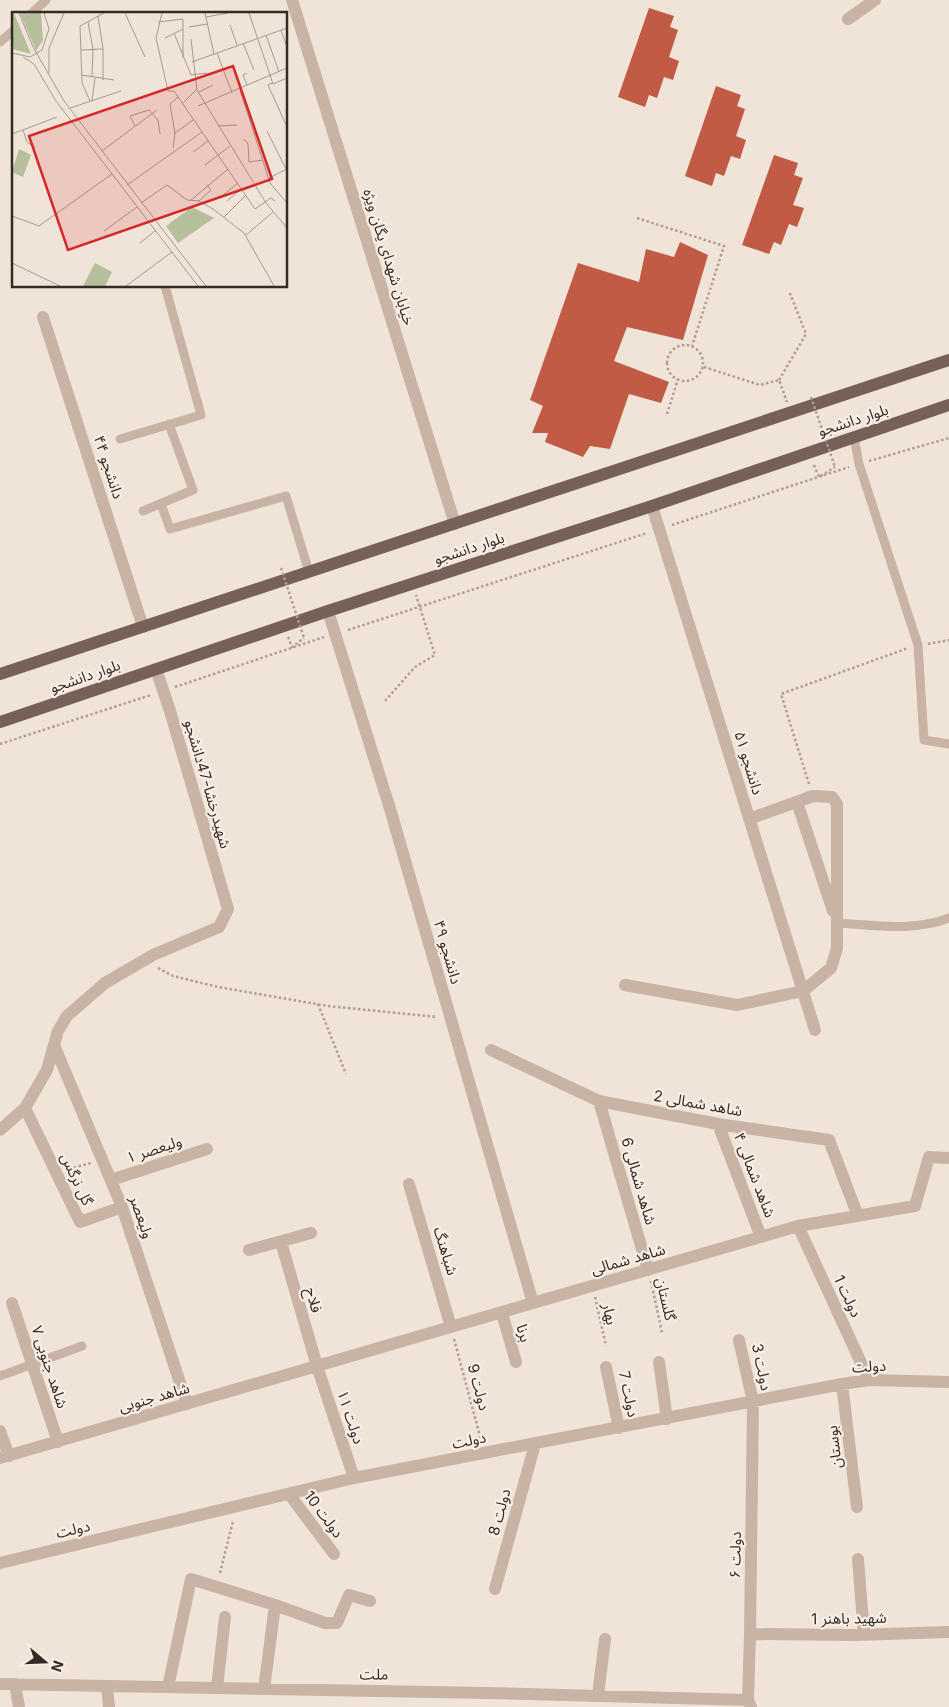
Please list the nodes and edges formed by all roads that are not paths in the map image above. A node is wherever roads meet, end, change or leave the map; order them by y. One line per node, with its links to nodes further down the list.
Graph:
1 (46, 0): 4 (lane)
2 (292, 0): 18 (street, خیابان شهدای یگان ویژه)
3 (875, 0): 5 (street)
4 (33, 12)
5 (848, 19)
6 (12, 32): 7 (lane)
7 (0, 42)
8 (166, 288): 12 (lane)
9 (43, 317): 21 (street, دانشجو ۴۴)
10 (949, 360): 18 (main road, بلوار دانشجو)
11 (949, 405): 13 (main road, بلوار دانشجو)
12 (170, 424): 14 (lane); 15 (lane)
13 (854, 437): 16 (main road, بلوار دانشجو); 25 (lane)
14 (120, 439)
15 (161, 504): 17 (lane); 19 (lane)
16 (652, 506): 20 (main road, بلوار دانشجو); 27 (street, دانشجو ۵۱)
17 (143, 511)
18 (455, 524): 19 (main road, بلوار دانشجو)
19 (309, 572): 21 (main road, بلوار دانشجو)
20 (328, 612): 22 (main road, بلوار دانشجو); 52 (street, دانشجو ۴۹)
21 (143, 627): 23 (main road, بلوار دانشجو)
22 (156, 669): 24 (main road, بلوار دانشجو); 33 (street, شهیدرخشا-47دانشجو)
23 (0, 674)
24 (0, 722)
25 (949, 744)
26 (797, 802): 27 (street); 29 (street); 29 (street)
27 (749, 819): 31 (street, دانشجو ۵۱)
28 (949, 918): 29 (lane)
29 (837, 923): 31 (street)
30 (624, 985): 31 (street)
31 (803, 990): 32 (street, دانشجو ۵۱)
32 (815, 1030)
33 (54, 1045): 36 (street); 41 (street, ولیعصر)
34 (491, 1050): 35 (street, شاهد شمالی 2)
35 (599, 1101): 37 (street, شاهد شمالی 2); 50 (street, شاهد شمالی 6)
36 (25, 1108): 38 (street); 43 (street, گل نرگس)
37 (718, 1124): 44 (street, شاهد شمالی 2); 47 (street, شاهد شمالی ۴)
38 (0, 1130)
39 (207, 1149): 41 (street, ولیعصر ۱)
40 (949, 1158): 44 (street, شاهد شمالی)
41 (111, 1180): 43 (street, ولیعصر)
42 (409, 1184): 54 (street, شباهنگ)
43 (122, 1207): 67 (street, ولیعصر)
44 (858, 1216): 45 (street, شاهد شمالی)
45 (798, 1226): 47 (street, شاهد شمالی); 63 (street, دولت 1)
46 (312, 1233): 48 (street)
47 (761, 1237): 50 (street, شاهد شمالی)
48 (281, 1242): 49 (street); 60 (street, فلاح)
49 (250, 1250)
50 (648, 1270): 52 (street, شاهد شمالی)
51 (12, 1303): 59 (street, شاهد جنوبی ۷)
52 (533, 1303): 53 (street, شاهد شمالی)
53 (502, 1312): 54 (street, شاهد شمالی); 57 (street, برنا)
54 (452, 1327): 60 (street, شاهد شمالی)
55 (739, 1340): 66 (street, دولت 3)
56 (82, 1346): 59 (lane)
57 (516, 1362)
58 (659, 1362): 68 (street)
59 (32, 1364): 62 (lane); 71 (street, شاهد جنوبی ۷)
60 (317, 1366): 67 (street, شاهد جنوبی); 74 (street, دولت ۱۱)
61 (606, 1367): 69 (street, دولت 7)
62 (0, 1376)
63 (869, 1380): 64 (street, دولت); 65 (street, دولت)
64 (949, 1382)
65 (842, 1384): 66 (street, دولت); 76 (street, بوستان)
66 (753, 1402): 68 (street, دولت); 85 (street, دولت ۶)
67 (187, 1404): 71 (street, شاهد جنوبی)
68 (667, 1419): 69 (street, دولت)
69 (619, 1428): 72 (street, دولت)
70 (0, 1431): 73 (street)
71 (58, 1442): 73 (street, شاهد جنوبی)
72 (535, 1444): 74 (street, دولت); 80 (street, دولت 8)
73 (5, 1457)
74 (354, 1478): 75 (street, دولت)
75 (289, 1494): 77 (street, دولت 10); 79 (street, دولت)
76 (857, 1507)
77 (334, 1554)
78 (858, 1559): 86 (street)
79 (0, 1563)
80 (495, 1589)
81 (370, 1601): 82 (street)
82 (275, 1604): 91 (street); 93 (street)
83 (225, 1617): 92 (street)
84 (949, 1632): 86 (street, شهید باهنر 1)
85 (750, 1634): 86 (street, شهید باهنر 1); 96 (street, دولت ۶)
86 (864, 1635)
87 (604, 1639): 94 (street)
88 (0, 1684): 89 (street, ملت)
89 (15, 1684): 90 (street, ملت); 97 (street)
90 (107, 1686): 91 (street, ملت); 98 (street)
91 (168, 1687): 92 (street, ملت)
92 (217, 1688): 93 (street, ملت)
93 (264, 1689): 95 (street, ملت)
94 (598, 1695): 95 (street, ملت); 96 (street, ملت)
95 (578, 1701)
96 (749, 1704)
97 (19, 1707)
98 (109, 1707)

